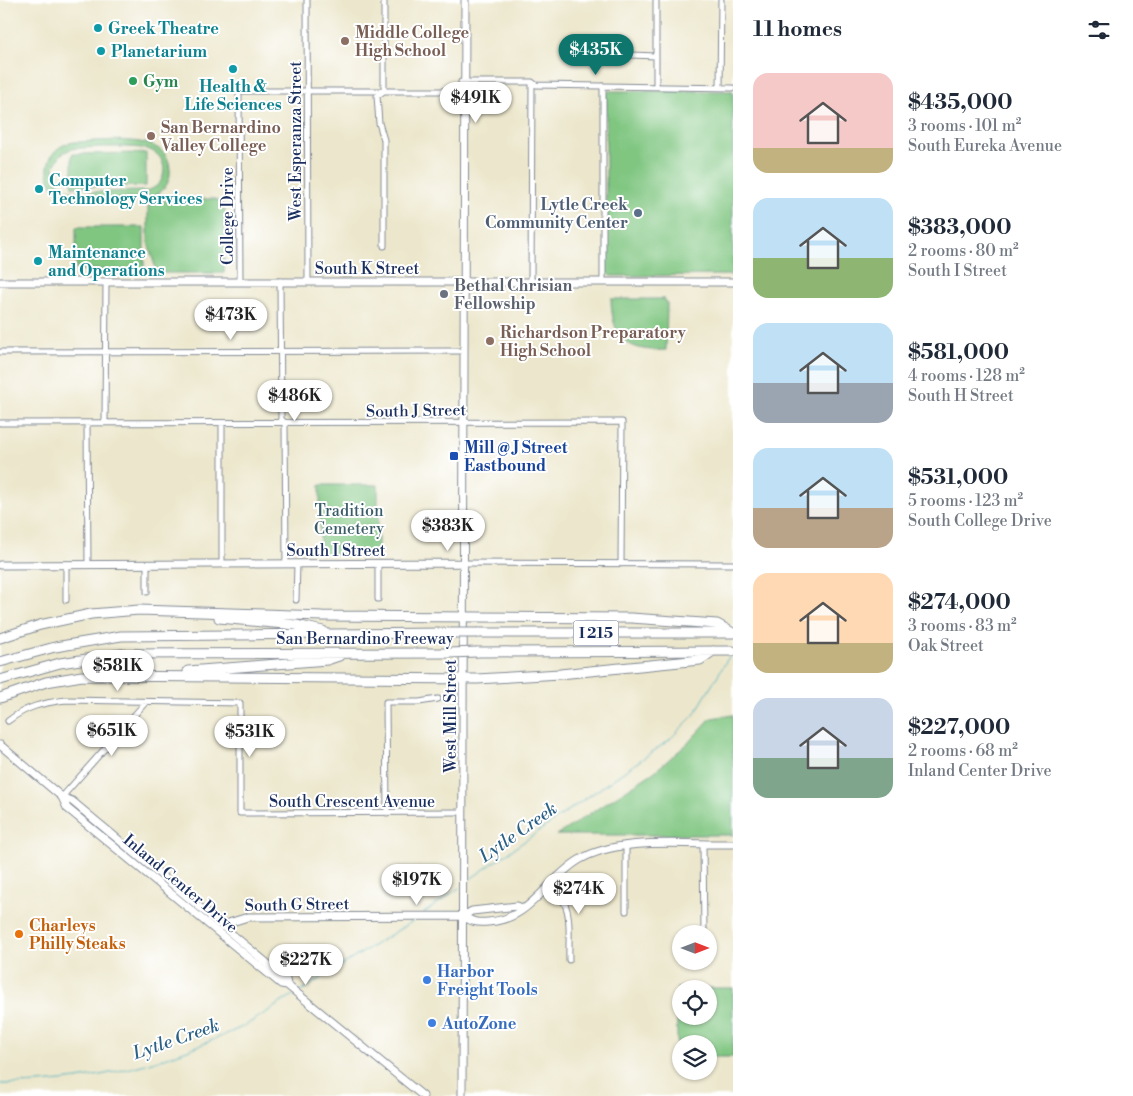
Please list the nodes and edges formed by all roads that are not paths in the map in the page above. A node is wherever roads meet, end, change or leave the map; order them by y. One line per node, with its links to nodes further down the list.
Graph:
1 (307, 0): 15 (street, West Esperanza Street)
2 (384, 0): 16 (street)
3 (460, 0): 9 (main road, West Mill Street)
4 (465, 0): 9 (main road, West Mill Street)
5 (656, 0): 8 (street)
6 (721, 0): 13 (street)
7 (631, 55): 8 (street)
8 (656, 56): 12 (street)
9 (463, 82): 10 (street); 17 (main road, West Mill Street); 19 (main road, West Mill Street)
10 (532, 82): 11 (street); 26 (street)
11 (603, 86): 12 (street); 27 (street)
12 (656, 86): 13 (street)
13 (720, 88): 14 (street)
14 (733, 88)
15 (307, 90): 16 (street); 21 (street, College Drive); 25 (street, West Esperanza Street)
16 (384, 91): 17 (street); 18 (street)
17 (460, 91): 19 (main road, West Mill Street)
18 (384, 246)
19 (463, 246): 22 (main road, West Mill Street)
20 (106, 281): 21 (main road, South K Street); 23 (main road, South K Street); 32 (street)
21 (240, 281): 24 (main road, South K Street)
22 (463, 281): 25 (main road, South K Street); 26 (main road, South K Street); 30 (main road, West Mill Street)
23 (0, 282)
24 (280, 282): 25 (main road, South K Street); 29 (street)
25 (308, 282)
26 (532, 282): 27 (main road, South K Street)
27 (603, 282): 28 (main road, South K Street)
28 (733, 282)
29 (281, 351): 30 (street); 32 (street); 38 (street)
30 (463, 351): 33 (main road, West Mill Street)
31 (0, 352): 32 (street)
32 (105, 352): 36 (street)
33 (463, 422): 38 (street, South J Street); 39 (main road, West Mill Street); 45 (street, South J Street)
34 (0, 423): 35 (street, South J Street)
35 (87, 423): 36 (street, South J Street); 49 (street)
36 (105, 423): 37 (street, South J Street)
37 (222, 423): 38 (street, South J Street); 41 (street)
38 (285, 424): 42 (street)
39 (463, 563): 44 (main road, South I Street); 45 (street, South I Street); 54 (main road, West Mill Street)
40 (147, 564): 41 (main road, South I Street); 49 (main road, South I Street); 50 (street)
41 (222, 564): 42 (main road, South I Street)
42 (286, 564): 43 (main road, South I Street)
43 (297, 564): 44 (main road, South I Street); 53 (street)
44 (378, 564): 51 (street)
45 (621, 564): 46 (street, South I Street)
46 (733, 564)
47 (0, 565): 48 (main road, South I Street)
48 (66, 565): 49 (main road, South I Street); 52 (street)
49 (88, 565)
50 (147, 592)
51 (378, 599)
52 (66, 600)
53 (296, 600)
54 (463, 616): 55 (highway); 56 (highway); 65 (main road, West Mill Street)
55 (70, 618): 58 (highway); 59 (highway)
56 (716, 629): 57 (highway, San Bernardino Freeway / I 215); 58 (highway, San Bernardino Freeway / I 215, bridge)
57 (733, 633)
58 (338, 635): 63 (highway, San Bernardino Freeway / I 215)
59 (0, 638)
60 (713, 652): 61 (highway, San Bernardino Freeway / I 215); 62 (highway, San Bernardino Freeway / I 215, bridge); 65 (highway)
61 (733, 652)
62 (348, 653): 64 (highway); 66 (highway, San Bernardino Freeway / I 215)
63 (0, 662)
64 (93, 676): 65 (highway); 67 (highway)
65 (464, 678): 73 (main road, West Mill Street)
66 (0, 680)
67 (0, 698)
68 (438, 699): 74 (street)
69 (145, 703): 70 (street); 72 (street); 74 (street, South Crescent Avenue)
70 (8, 721)
71 (0, 745): 72 (main road, Inland Center Drive)
72 (62, 797): 83 (main road, Inland Center Drive); 85 (main road, Inland Center Drive)
73 (463, 812): 74 (street, South Crescent Avenue); 81 (main road, West Mill Street)
74 (387, 813)
75 (733, 844): 77 (main road, South G Street)
76 (626, 845): 77 (main road, South G Street); 78 (main road, South G Street); 80 (street)
77 (703, 845): 82 (street)
78 (551, 884): 79 (main road, South G Street); 84 (street)
79 (522, 908): 81 (main road, South G Street); 81 (main road, South G Street)
80 (626, 911)
81 (463, 916): 83 (main road, South G Street); 87 (main road, West Mill Street)
82 (704, 925)
83 (222, 926): 85 (main road, Inland Center Drive)
84 (569, 960)
85 (287, 985): 86 (main road, Inland Center Drive)
86 (423, 1096)
87 (462, 1096)

